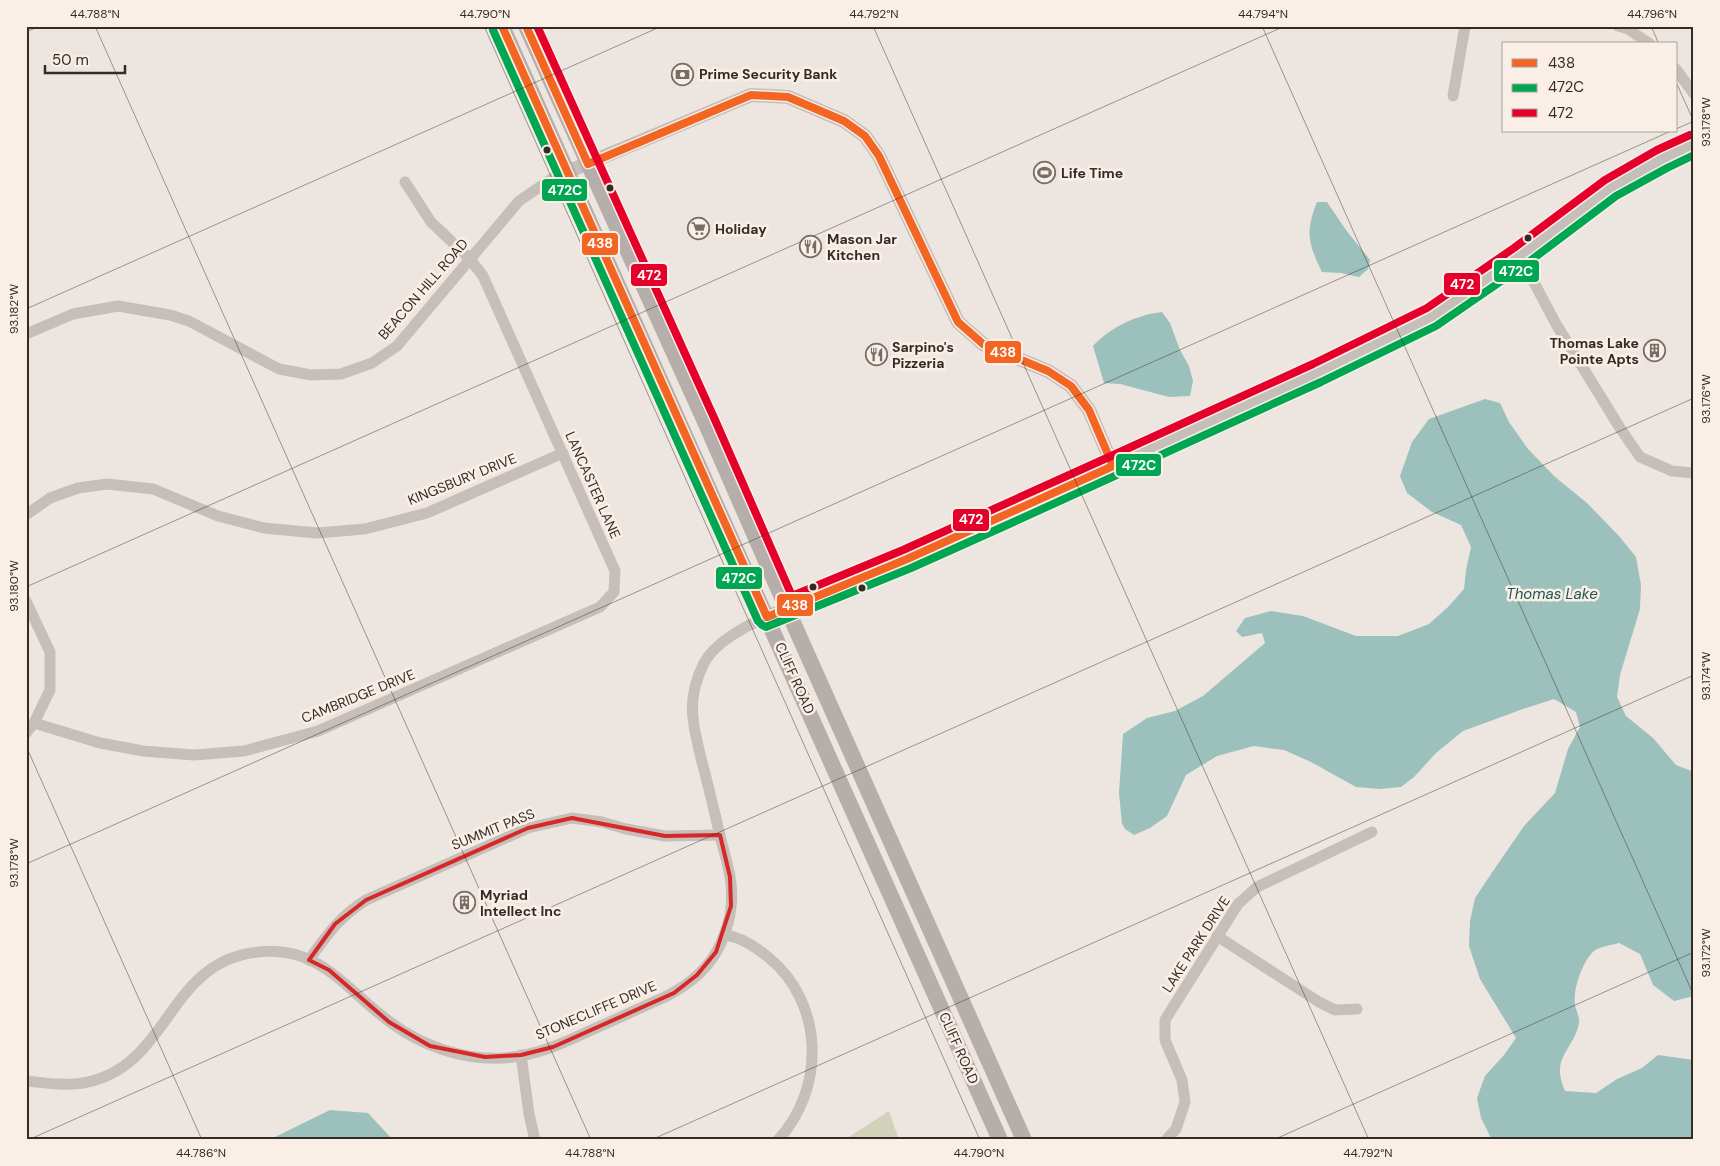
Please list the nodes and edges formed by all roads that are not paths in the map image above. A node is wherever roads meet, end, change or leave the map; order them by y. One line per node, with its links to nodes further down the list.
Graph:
1 (502, 26): 11 (main road, CLIFF ROAD)
2 (526, 26): 10 (main road, CLIFF ROAD)
3 (1465, 26): 8 (street)
4 (1618, 26): 5 (street)
5 (1647, 42)
6 (1678, 72): 7 (street)
7 (1694, 94)
8 (1453, 96)
9 (1694, 144): 13 (street)
10 (588, 164): 11 (street); 17 (street); 21 (main road, CLIFF ROAD)
11 (567, 172): 14 (street, BEACON HILL ROAD); 22 (main road, CLIFF ROAD)
12 (406, 182): 14 (street, LANCASTER LANE)
13 (1520, 256): 17 (street); 18 (street)
14 (469, 258): 15 (street, BEACON HILL ROAD); 16 (street, LANCASTER LANE)
15 (26, 334)
16 (563, 453): 19 (street, KINGSBURY DRIVE); 23 (street, LANCASTER LANE)
17 (1113, 466): 21 (street)
18 (1694, 473)
19 (26, 515)
20 (26, 600): 24 (street)
21 (787, 609): 22 (street); 37 (main road, CLIFF ROAD)
22 (767, 617): 27 (street, STONECLIFFE DRIVE); 36 (main road, CLIFF ROAD)
23 (483, 659): 24 (street, CAMBRIDGE DRIVE)
24 (34, 723): 25 (street)
25 (26, 733)
26 (1372, 832): 29 (street, LAKE PARK DRIVE)
27 (720, 835): 28 (street, STONECLIFFE DRIVE); 30 (street, SUMMIT PASS)
28 (724, 935): 32 (street, STONECLIFFE DRIVE); 35 (street)
29 (1217, 936): 31 (street); 38 (street, LAKE PARK DRIVE)
30 (309, 960): 32 (street, STONECLIFFE DRIVE); 33 (street, STONECLIFFE DRIVE)
31 (1357, 1009)
32 (521, 1055): 34 (street)
33 (26, 1081)
34 (535, 1140)
35 (778, 1140)
36 (1000, 1140)
37 (1024, 1140)
38 (1166, 1140)

